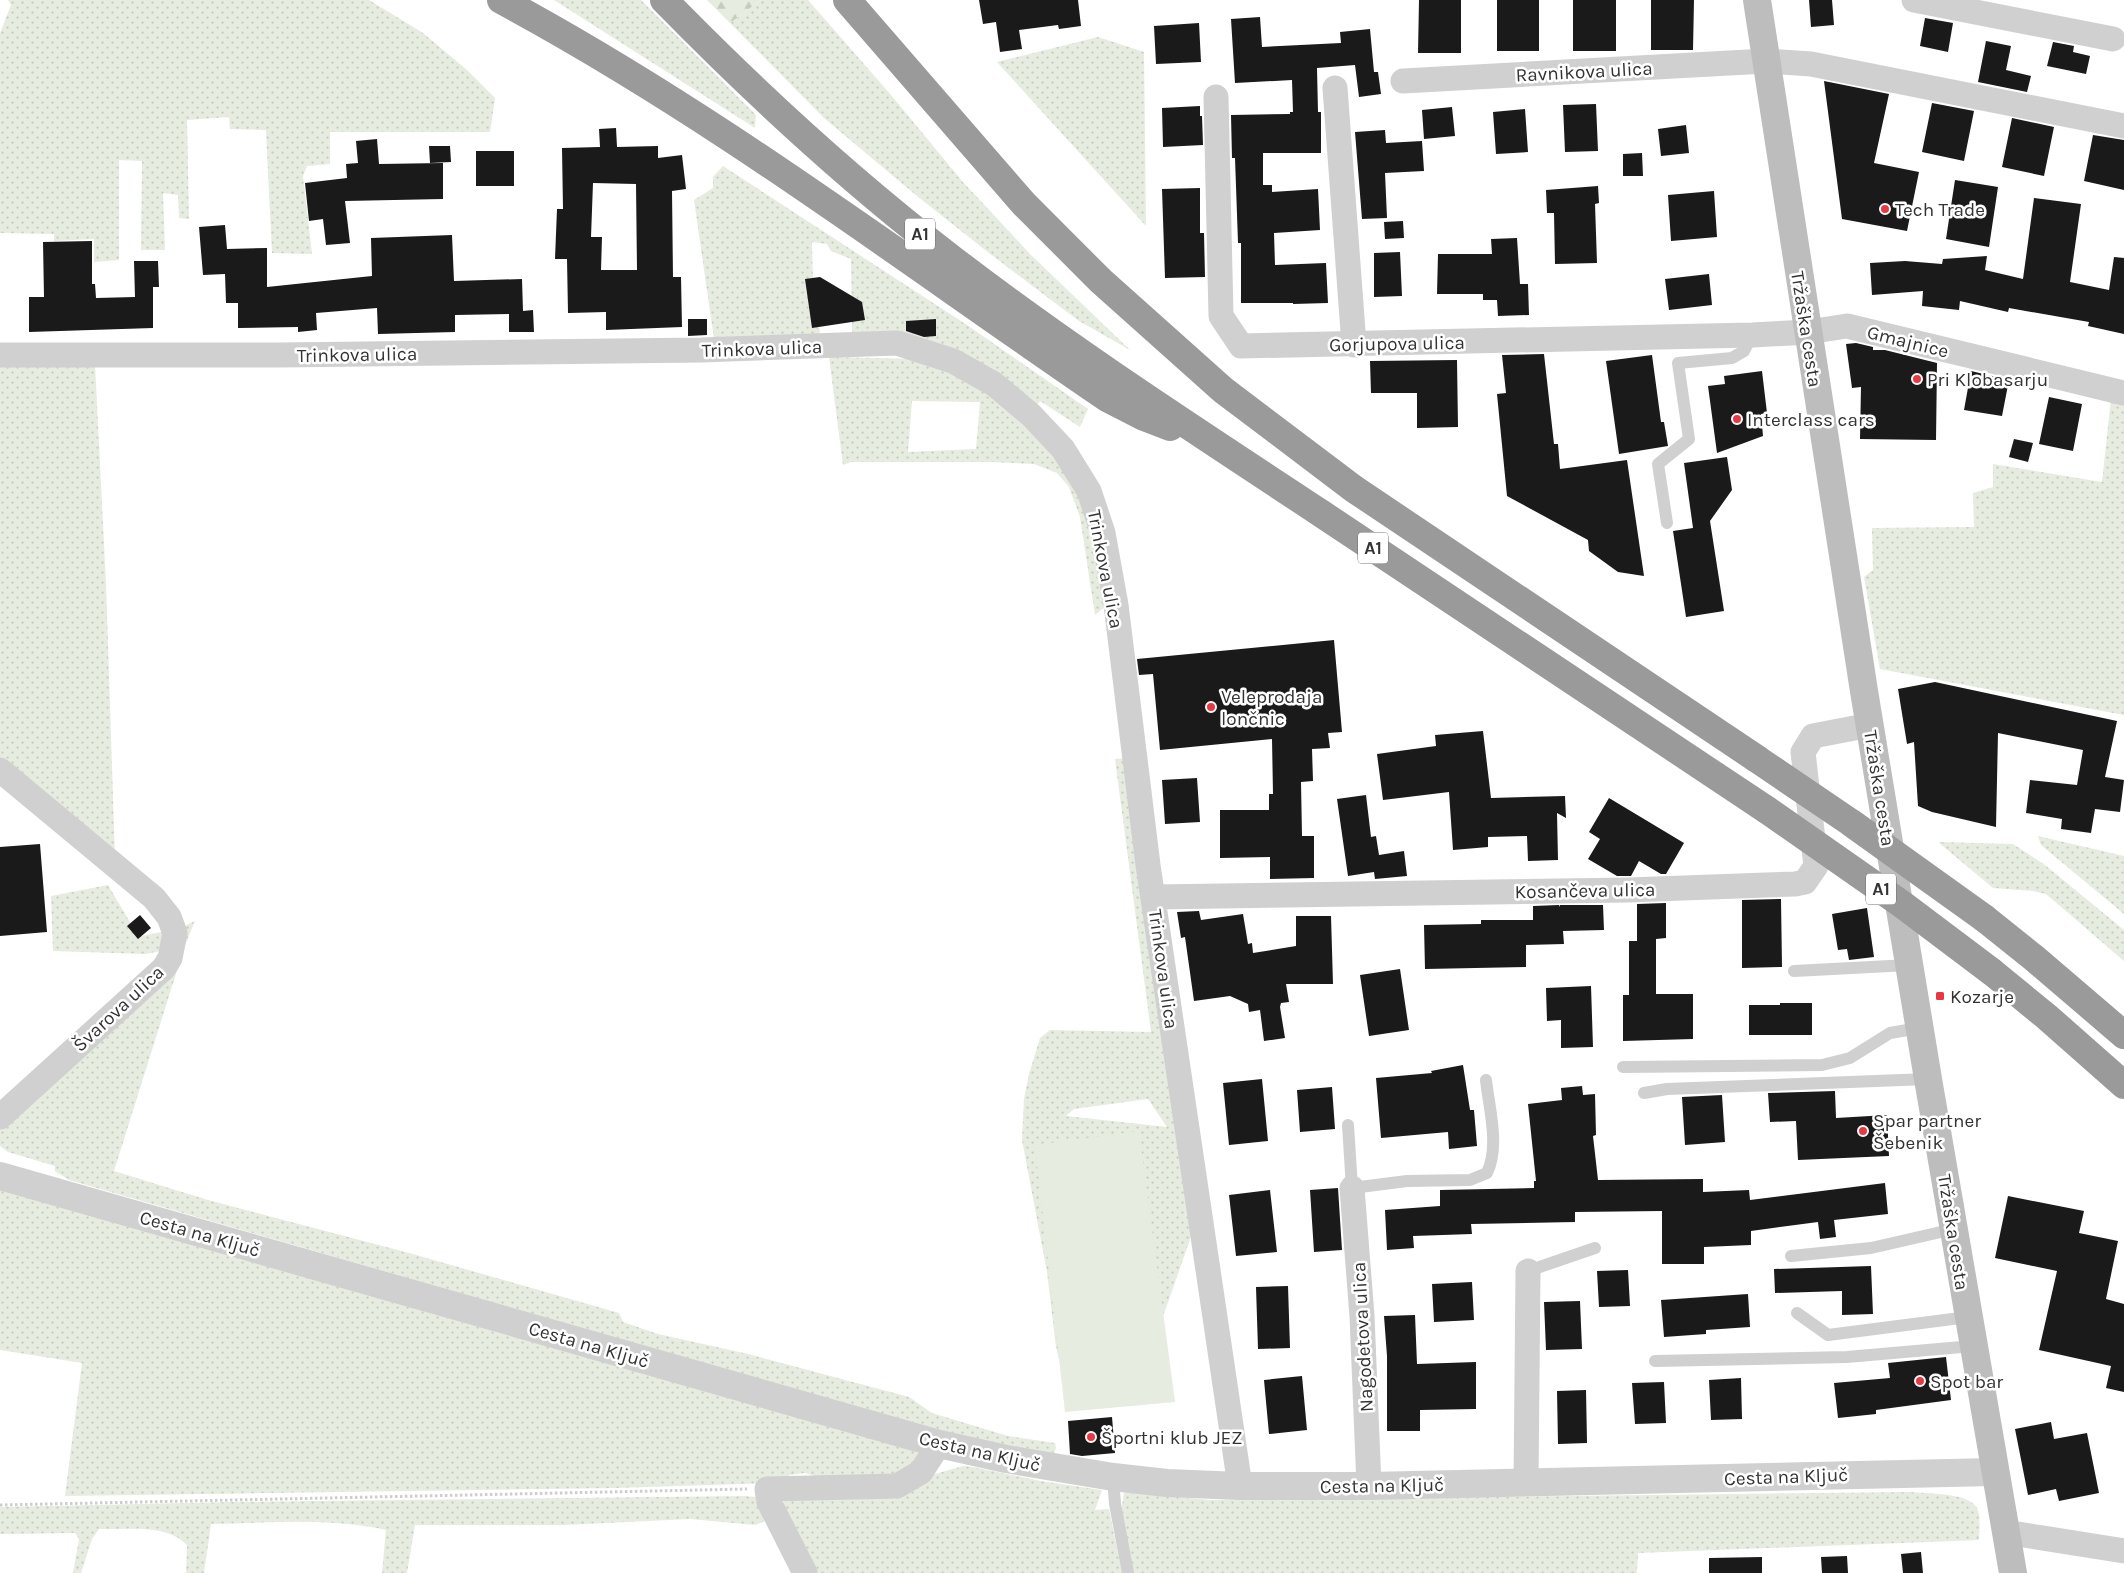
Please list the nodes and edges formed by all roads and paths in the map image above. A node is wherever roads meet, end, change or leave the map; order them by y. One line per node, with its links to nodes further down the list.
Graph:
1 (501, 0): 19 (highway)
2 (664, 0): 19 (highway, A1)
3 (847, 0): 9 (highway)
4 (869, 0): 9 (highway, A1)
5 (1757, 0): 8 (main road, Tržaška cesta)
6 (1914, 0): 7 (street)
7 (2113, 39)
8 (1766, 61): 10 (street, Ravnikova ulica); 13 (street); 14 (main road, Tržaška cesta)
9 (904, 65): 27 (highway, A1, bridge)
10 (1403, 81)
11 (1335, 88): 16 (street)
12 (1216, 97): 16 (street, Gorjupova ulica)
13 (2124, 126)
14 (1808, 332): 15 (street, Gorjupova ulica); 18 (street, Gmajnice); 21 (main road, Tržaška cesta)
15 (1752, 334): 16 (street, Gorjupova ulica); 20 (lane)
16 (1354, 345)
17 (0, 355): 23 (street, Trinkova ulica)
18 (2124, 392)
19 (1203, 435): 31 (highway, A1, bridge)
20 (1667, 522)
21 (1870, 725): 23 (street, Kosančeva ulica); 24 (main road, Tržaška cesta)
22 (0, 770): 33 (street, Švarova ulica)
23 (1154, 898): 49 (street, Trinkova ulica)
24 (1909, 965): 25 (lane); 26 (main road, Tržaška cesta)
25 (1794, 971)
26 (1919, 1028): 28 (lane); 29 (main road, Tržaška cesta)
27 (2124, 1035)
28 (1623, 1067)
29 (1928, 1079): 32 (lane); 37 (main road, Tržaška cesta)
30 (1486, 1080): 36 (lane)
31 (2124, 1085)
32 (1644, 1093)
33 (0, 1118)
34 (1348, 1125): 36 (lane)
35 (0, 1176): 45 (street, Cesta na Ključ)
36 (1352, 1188): 50 (street, Nagodetova ulica)
37 (1954, 1229): 39 (lane); 42 (main road, Tržaška cesta)
38 (1595, 1248): 40 (lane)
39 (1791, 1256)
40 (1528, 1271): 48 (street)
41 (1797, 1313): 42 (lane)
42 (1968, 1318): 43 (main road, Tržaška cesta)
43 (1973, 1346): 44 (lane); 46 (main road, Tržaška cesta)
44 (1655, 1361)
45 (939, 1444): 47 (street, Cesta na Ključ); 51 (street)
46 (1994, 1472): 48 (street, Cesta na Ključ); 53 (main road, Tržaška cesta)
47 (1112, 1477): 49 (street, Cesta na Ključ); 56 (lane)
48 (1526, 1482): 50 (street, Cesta na Ključ)
49 (1240, 1486): 50 (street, Cesta na Ključ)
50 (1369, 1486)
51 (768, 1495): 52 (path); 55 (street)
52 (0, 1505)
53 (2005, 1532): 54 (street); 57 (main road, Tržaška cesta)
54 (2124, 1551)
55 (806, 1573)
56 (1128, 1573)
57 (2013, 1573)

